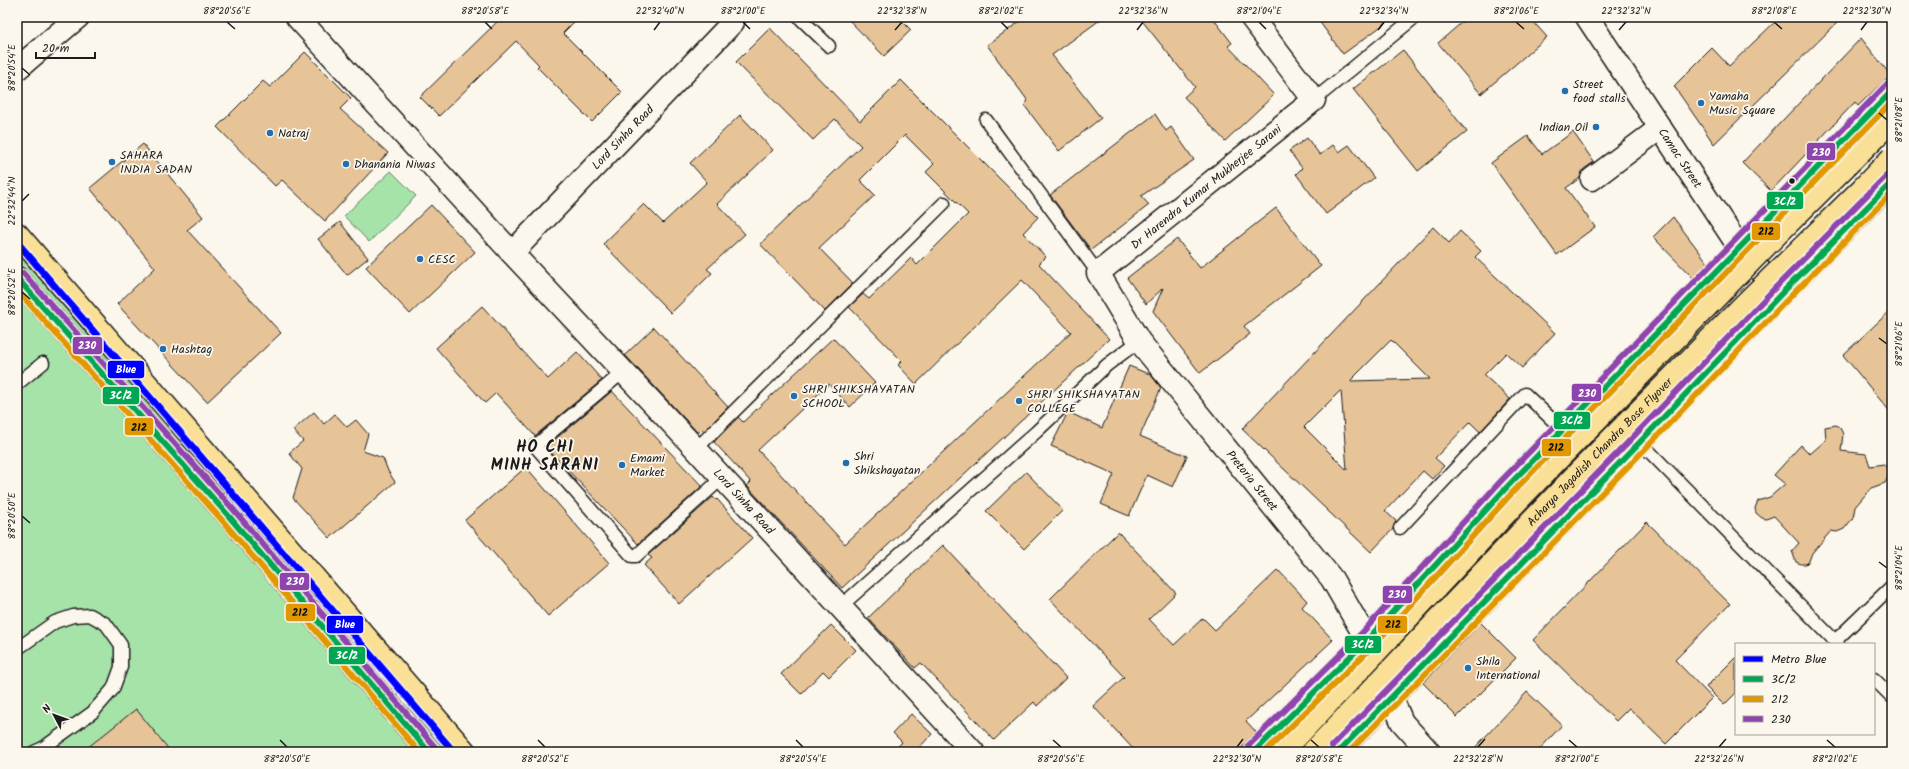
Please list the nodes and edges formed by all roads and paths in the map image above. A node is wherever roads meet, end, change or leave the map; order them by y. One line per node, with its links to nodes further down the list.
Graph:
1 (78, 17): 9 (street)
2 (297, 17): 21 (street, Lord Sinha Road)
3 (799, 17): 8 (lane)
4 (1251, 17): 11 (street)
5 (1415, 17): 11 (lane)
6 (1587, 17): 14 (street, Camac Street)
7 (737, 20): 21 (street, Lord Sinha Road)
8 (829, 46)
9 (17, 68)
10 (1892, 90): 20 (main road)
11 (1314, 100): 22 (street, Dr Harendra Kumar Mukherjee Sarani)
12 (986, 120): 22 (lane)
13 (1892, 120): 47 (main road, Acharya Jagadish Chandra Bose Flyover, bridge)
14 (1660, 128): 16 (street); 20 (street, Camac Street)
15 (1892, 158): 48 (main road, Acharya Jagadish Chandra Bose Flyover, bridge)
16 (1592, 179)
17 (1892, 182): 24 (main road)
18 (944, 203): 31 (lane)
19 (17, 234): 44 (main road)
20 (1739, 247): 24 (street, Camac Street); 29 (main road)
21 (512, 253): 27 (street, Lord Sinha Road)
22 (1098, 274): 25 (street, Pretoria Street)
23 (17, 278): 43 (main road)
24 (1781, 294): 30 (main road)
25 (1139, 341): 35 (lane); 36 (street, Pretoria Street)
26 (43, 362): 28 (lane)
27 (623, 372): 31 (street, Lord Sinha Road); 32 (lane)
28 (17, 384)
29 (1563, 430): 33 (lane); 36 (main road)
30 (1640, 442): 37 (lane); 40 (main road)
31 (696, 449): 32 (street, Lord Sinha Road)
32 (722, 478): 35 (street, Lord Sinha Road)
33 (1400, 528)
34 (1892, 586): 37 (lane)
35 (840, 607): 45 (street, Lord Sinha Road)
36 (1366, 640): 40 (street, Pretoria Street); 46 (main road)
37 (1836, 643)
38 (17, 649): 42 (lane)
39 (1875, 680): 41 (lane)
40 (1391, 696): 49 (main road); 50 (street, Pretoria Street)
41 (1892, 697)
42 (34, 752)
43 (429, 752)
44 (464, 752)
45 (973, 752)
46 (1254, 752)
47 (1282, 752)
48 (1313, 752)
49 (1338, 752)
50 (1428, 752)

